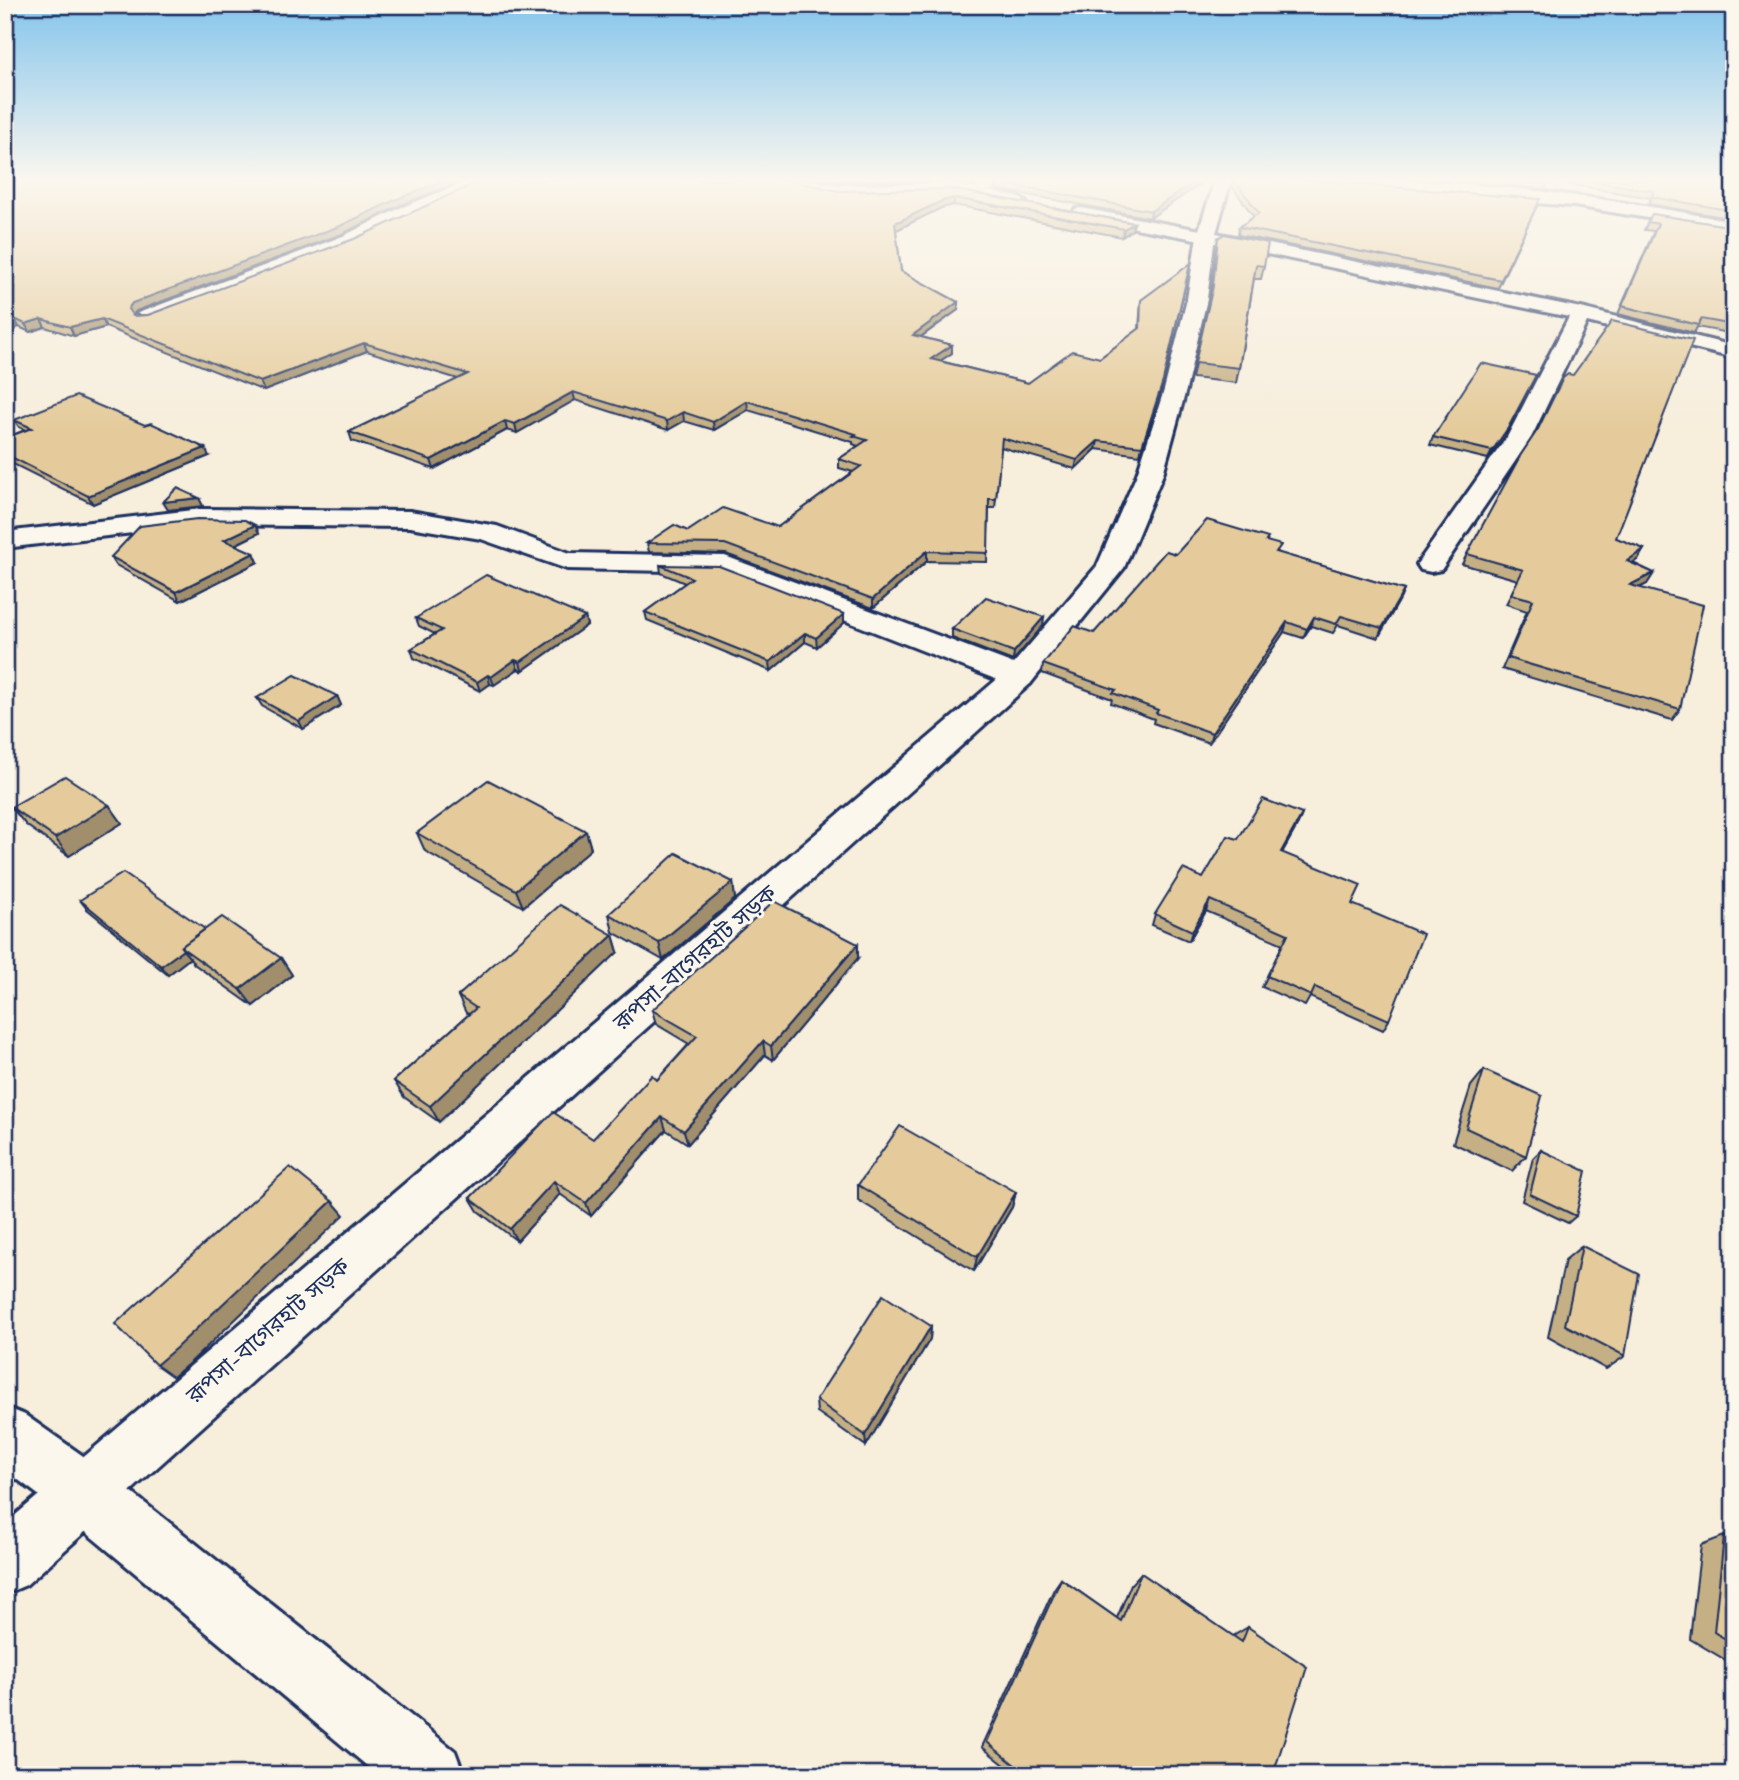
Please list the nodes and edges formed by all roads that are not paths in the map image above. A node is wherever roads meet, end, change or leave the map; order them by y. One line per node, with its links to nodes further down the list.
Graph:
1 (288, 263): 5 (street)
2 (1202, 263): 9 (street, রূপসা-বাগেরহাট সড়ক)
3 (1336, 263): 4 (street)
4 (1581, 314): 6 (street); 8 (street)
5 (144, 317)
6 (1734, 352)
7 (5, 540): 9 (street)
8 (1431, 564)
9 (1019, 677): 11 (street, রূপসা-বাগেরহাট সড়ক)
10 (5, 1435): 11 (street)
11 (85, 1493): 12 (street, রূপসা-বাগেরহাট সড়ক); 13 (street)
12 (5, 1564)
13 (431, 1775)

